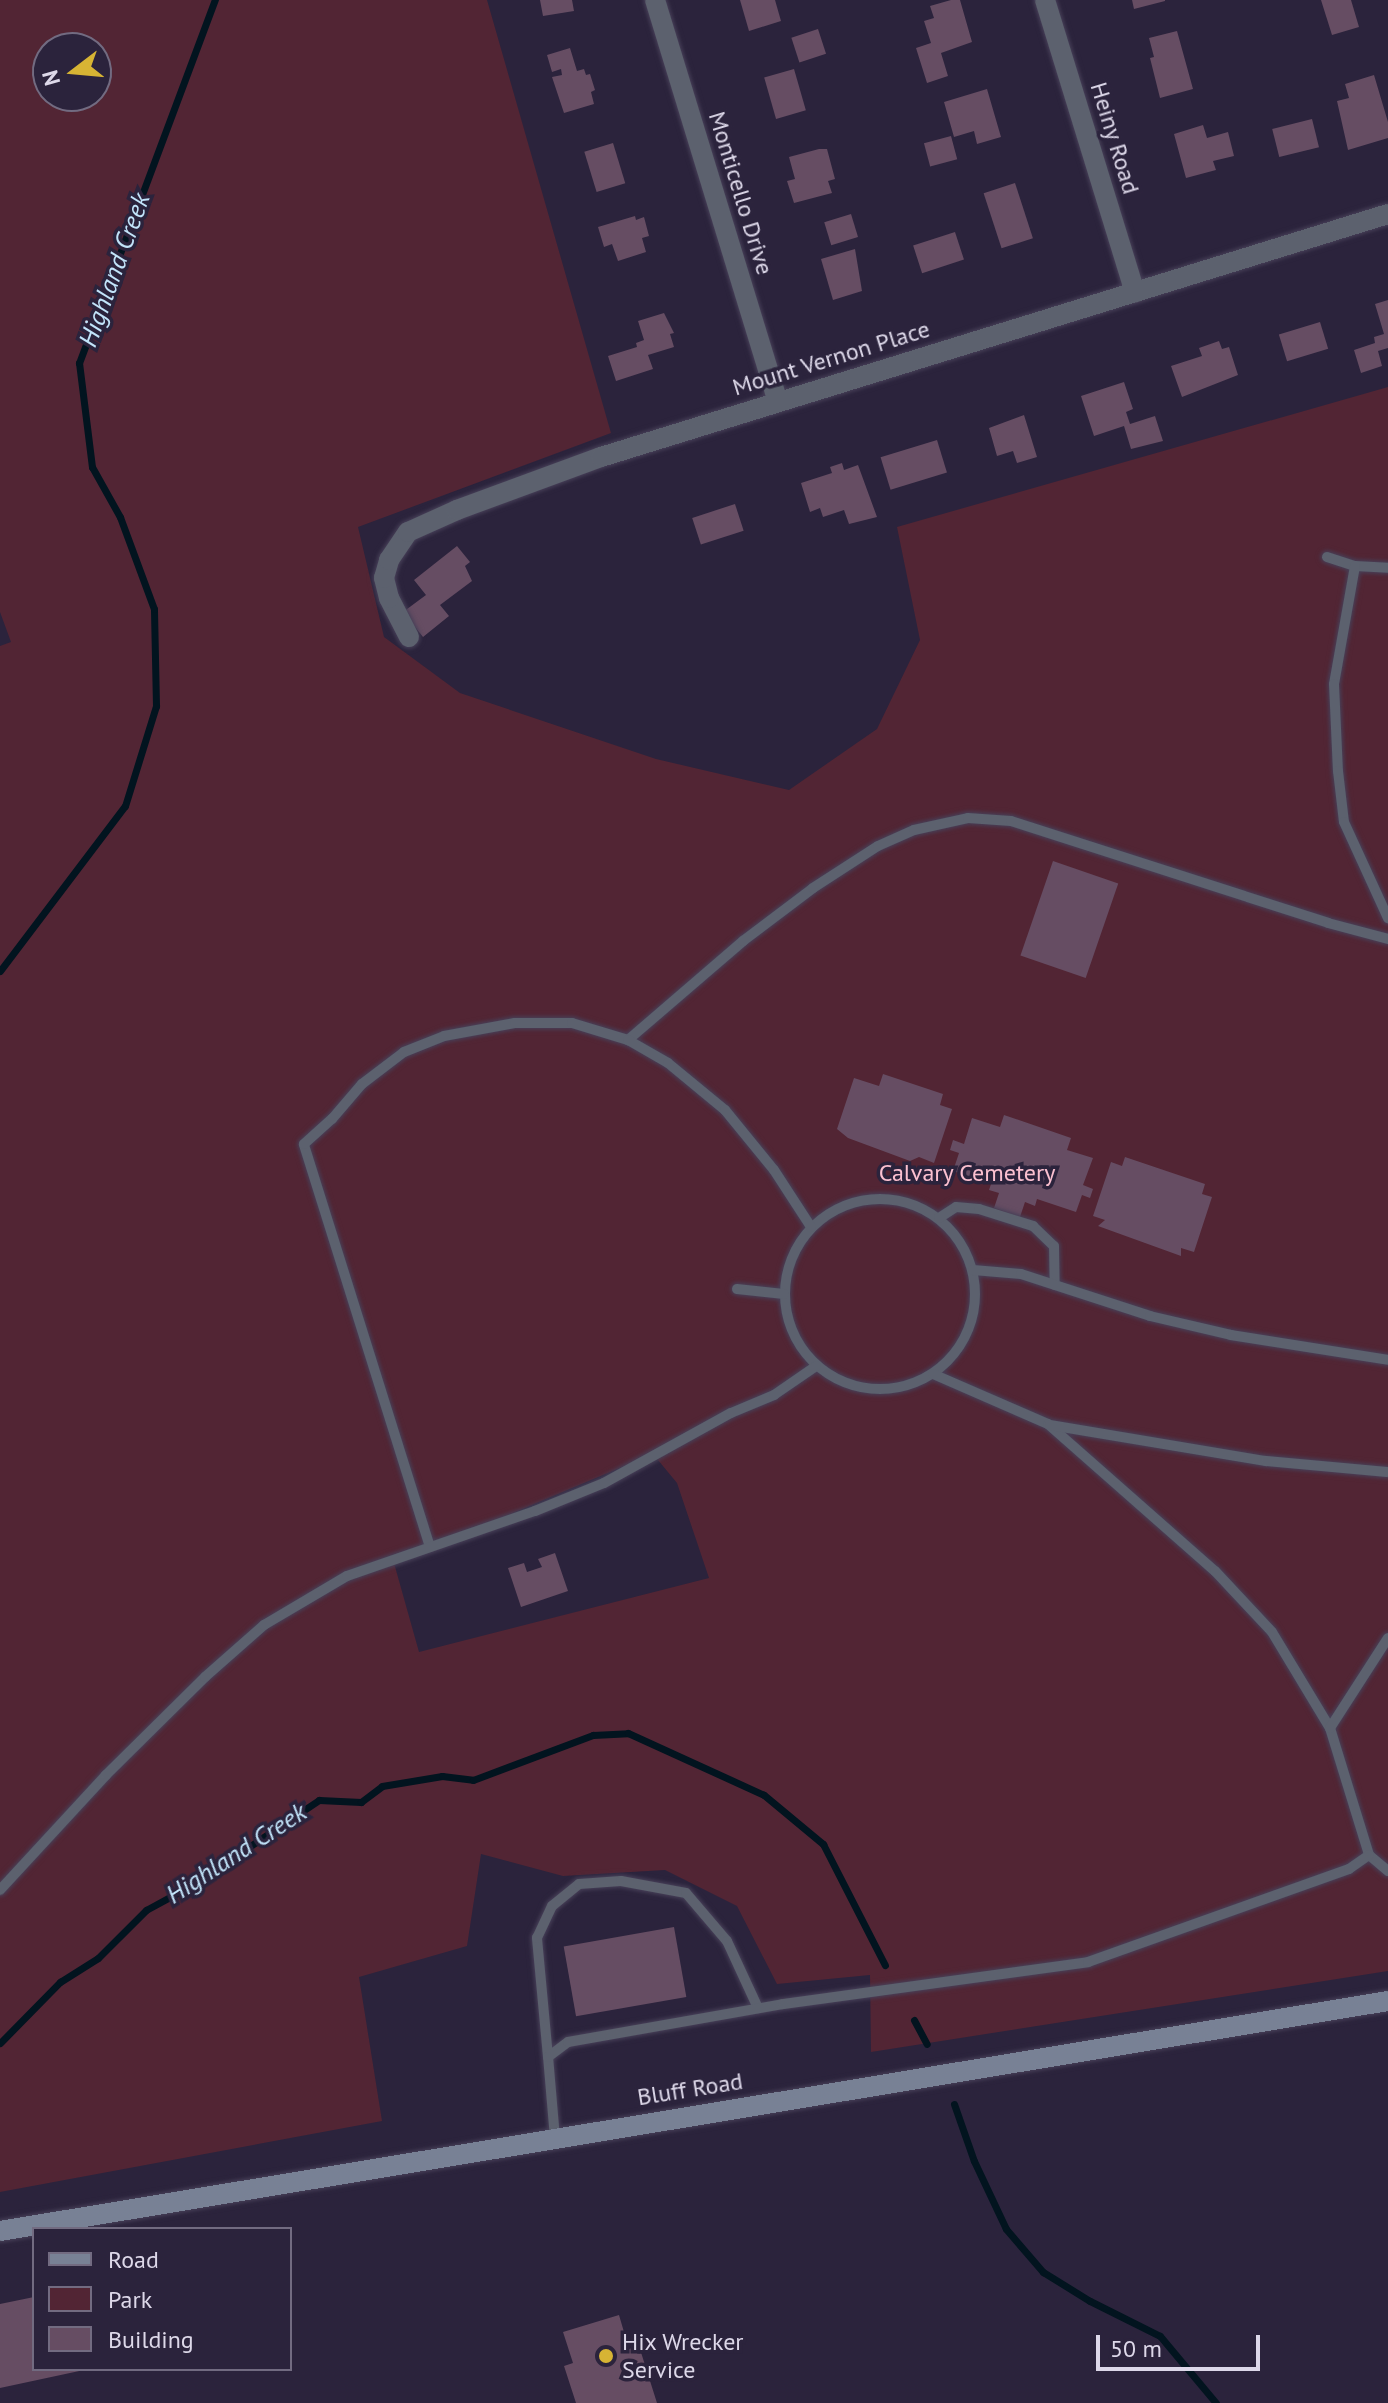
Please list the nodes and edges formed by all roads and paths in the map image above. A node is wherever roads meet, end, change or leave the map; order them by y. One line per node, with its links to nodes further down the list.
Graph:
1 (655, 0): 5 (street, Monticello Drive)
2 (1045, 0): 4 (street, Heiny Road)
3 (1388, 214): 4 (street, Mount Vernon Place)
4 (1135, 292): 5 (street, Mount Vernon Place)
5 (778, 402): 9 (street, Mount Vernon Place)
6 (1327, 557): 7 (lane)
7 (1355, 566): 8 (lane); 10 (lane)
8 (1388, 568)
9 (409, 637)
10 (1388, 918)
11 (1388, 939): 12 (lane)
12 (628, 1040): 14 (lane); 24 (lane)
13 (939, 1218): 14 (lane); 15 (lane); 16 (lane)
14 (811, 1227): 18 (lane)
15 (973, 1270): 16 (lane); 21 (lane)
16 (1055, 1285): 19 (lane)
17 (737, 1289): 18 (lane)
18 (784, 1294): 20 (lane)
19 (1388, 1360)
20 (816, 1366): 21 (lane); 24 (lane)
21 (933, 1374): 22 (lane)
22 (1048, 1424): 23 (lane); 26 (lane)
23 (1388, 1472)
24 (430, 1547): 29 (lane)
25 (1388, 1638): 26 (lane)
26 (1330, 1728): 27 (lane)
27 (1369, 1855): 28 (lane); 31 (lane)
28 (1388, 1871)
29 (0, 1890)
30 (1388, 2001): 33 (main road, Bluff Road)
31 (758, 2008): 32 (lane); 32 (lane)
32 (548, 2057): 33 (lane)
33 (555, 2138): 34 (main road, Bluff Road)
34 (0, 2231)

